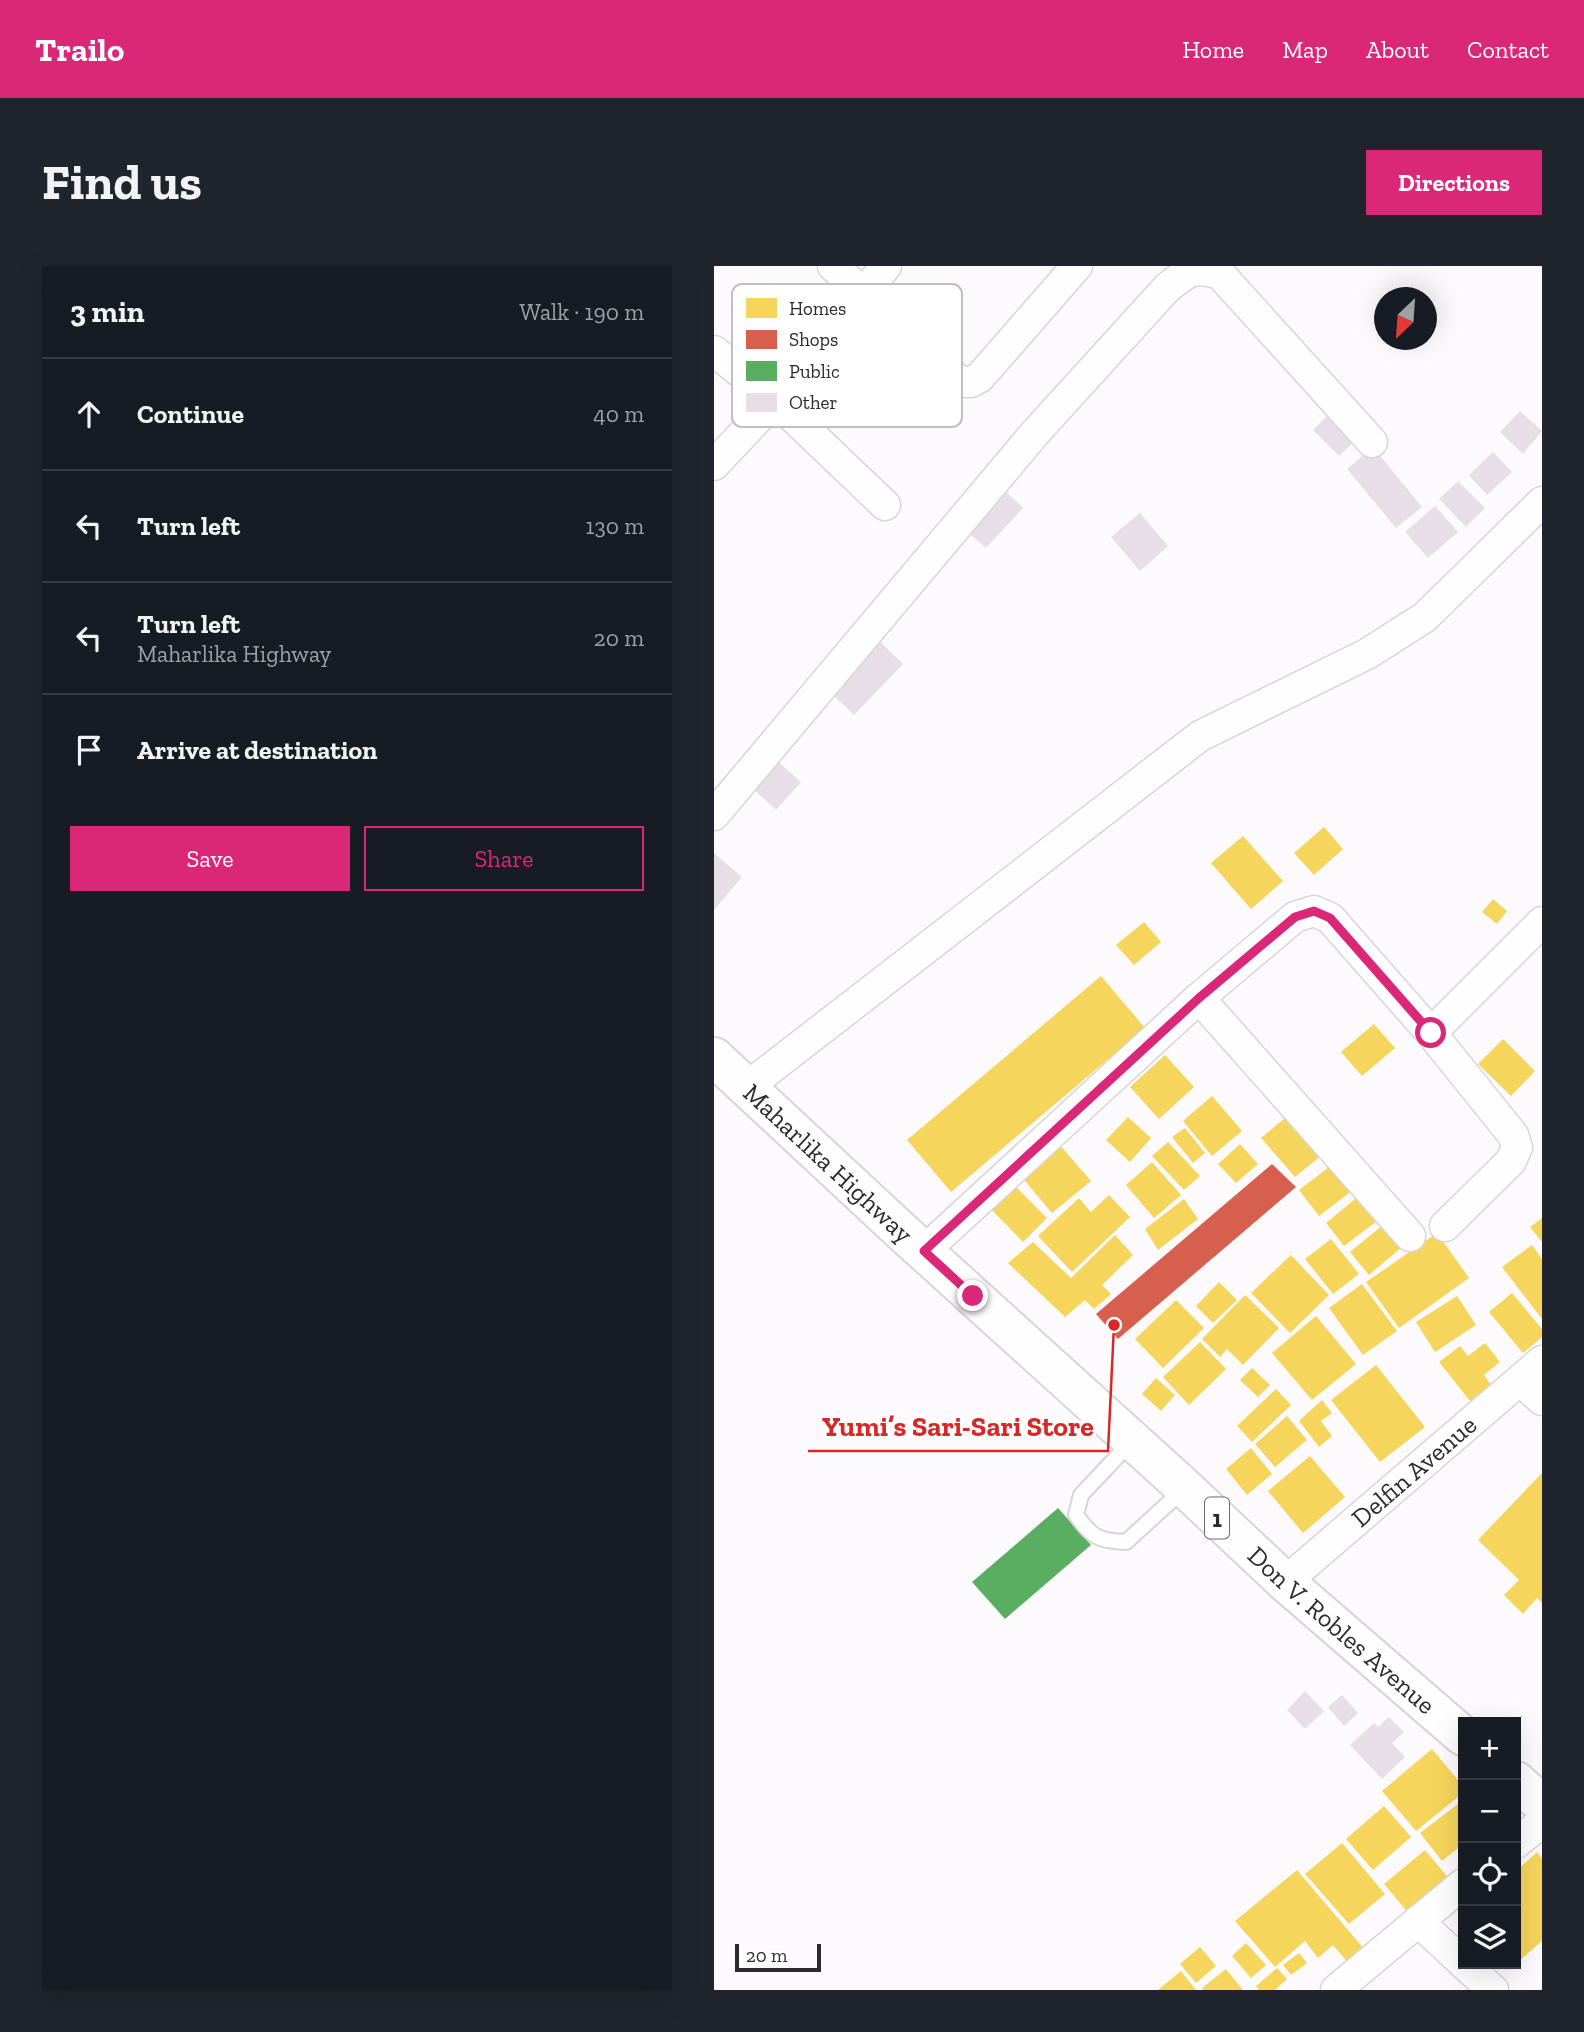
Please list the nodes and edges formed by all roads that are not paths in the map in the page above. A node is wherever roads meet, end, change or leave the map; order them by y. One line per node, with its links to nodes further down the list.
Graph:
1 (833, 266): 4 (street)
2 (886, 266): 5 (street)
3 (1077, 266): 8 (street)
4 (854, 284)
5 (870, 284)
6 (714, 351): 7 (street)
7 (732, 365)
8 (962, 382)
9 (750, 427): 12 (street)
10 (803, 427): 14 (street)
11 (1372, 442): 15 (street)
12 (714, 465)
13 (1542, 502): 20 (street)
14 (885, 505)
15 (714, 815)
16 (1542, 922): 18 (street)
17 (1199, 998): 18 (street); 22 (street); 23 (street)
18 (1431, 1033): 21 (street)
19 (714, 1057): 20 (main road, Maharlika Highway / 1)
20 (747, 1087): 23 (main road, Maharlika Highway / 1)
21 (1445, 1226)
22 (1410, 1236)
23 (924, 1251): 24 (main road, Maharlika Highway / 1)
24 (973, 1296): 27 (main road, Don V. Robles Avenue / 1)
25 (1531, 1370): 26 (street); 29 (street, Delfin Avenue)
26 (1542, 1400)
27 (1132, 1441): 28 (main road, Don V. Robles Avenue / 1); 28 (lane)
28 (1185, 1488): 29 (main road, Don V. Robles Avenue / 1)
29 (1285, 1582): 30 (main road, Don V. Robles Avenue / 1)
30 (1458, 1732)
31 (1521, 1786): 32 (main road)
32 (1542, 1804)
33 (1542, 1822): 34 (street)
34 (1521, 1839)
35 (1458, 1888): 36 (street)
36 (1418, 1922): 37 (street); 39 (street)
37 (1458, 1958)
38 (1470, 1969): 40 (street)
39 (1336, 1990)
40 (1493, 1990)

